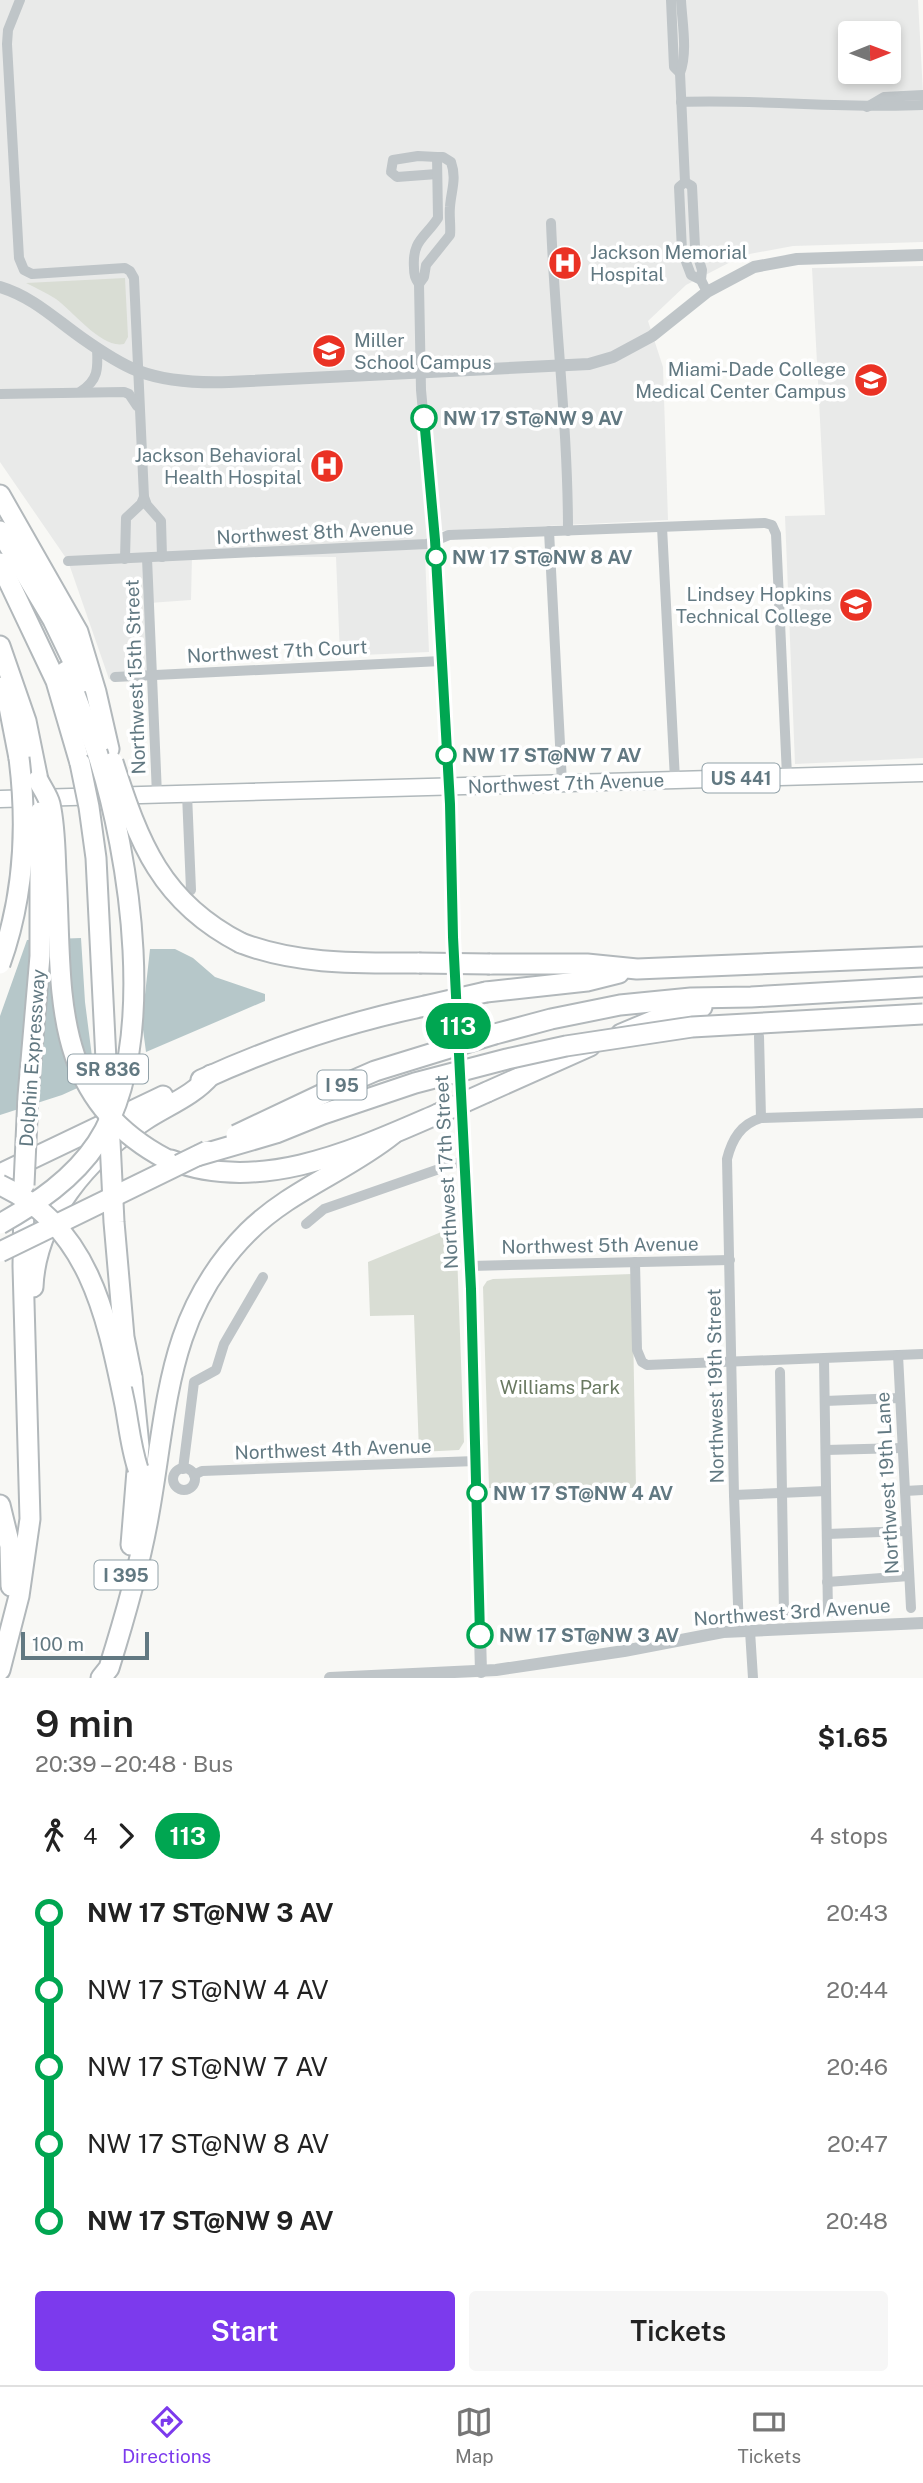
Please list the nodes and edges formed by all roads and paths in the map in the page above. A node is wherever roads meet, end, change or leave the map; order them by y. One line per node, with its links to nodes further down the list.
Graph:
1 (20, 0): 4 (street)
2 (671, 0): 5 (street)
3 (681, 0): 5 (street)
4 (4, 62): 6 (street)
5 (680, 73): 8 (street)
6 (4, 76): 22 (street, Northwest 15th Street)
7 (923, 96): 10 (street)
8 (681, 102): 10 (street); 18 (street)
9 (923, 105): 10 (street)
10 (867, 107)
11 (436, 157): 12 (street, Northwest 17th Street); 12 (street); 15 (street)
12 (437, 174): 14 (street, Northwest 17th Street)
13 (551, 223): 21 (street)
14 (427, 232): 15 (street); 17 (street, Northwest 17th Street)
15 (445, 243): 17 (street)
16 (923, 254): 18 (street)
17 (419, 284): 23 (street, Northwest 17th Street)
18 (704, 286): 21 (street)
19 (0, 287): 20 (street)
20 (97, 348): 22 (street); 24 (street)
21 (560, 365): 23 (street); 32 (street)
22 (138, 371): 23 (street); 26 (street, Northwest 15th Street)
23 (422, 371): 33 (street, Northwest 17th Street)
24 (80, 392): 25 (street); 26 (street)
25 (0, 394)
26 (139, 408): 28 (street, Northwest 15th Street)
27 (0, 495): 44 (highway)
28 (144, 497): 35 (street, Northwest 15th Street); 37 (street, Northwest 15th Street)
29 (662, 527): 32 (street, Northwest 8th Avenue); 47 (street, Northwest 8th Avenue); 49 (street)
30 (0, 531): 44 (highway)
31 (549, 531): 32 (street, Northwest 8th Avenue); 33 (street, Northwest 8th Avenue); 50 (street)
32 (568, 531)
33 (435, 540): 35 (street, Northwest 8th Avenue); 41 (street, Northwest 17th Street)
34 (0, 556): 44 (highway)
35 (162, 557): 36 (street, Northwest 8th Avenue)
36 (147, 558): 37 (street, Northwest 8th Avenue); 42 (street, Northwest 15th Street)
37 (125, 559): 38 (street, Northwest 8th Avenue)
38 (68, 561)
39 (0, 563): 88 (highway, SR 836, bridge)
40 (2, 652): 45 (highway)
41 (441, 661): 42 (street, Northwest 7th Court); 51 (street, Northwest 17th Street)
42 (152, 675): 43 (street, Northwest 7th Court); 53 (street, Northwest 15th Street)
43 (115, 677)
44 (103, 750): 58 (highway, bridge); 71 (highway, bridge)
45 (27, 757): 48 (highway, Dolphin Expressway); 57 (highway, bridge)
46 (923, 773): 47 (main road, Northwest 7th Avenue / US 441)
47 (787, 776): 49 (main road, Northwest 7th Avenue / US 441)
48 (38, 780): 66 (highway, bridge); 90 (highway, Dolphin Expressway, bridge)
49 (675, 780): 50 (main road, Northwest 7th Avenue / US 441)
50 (562, 783): 51 (main road, Northwest 7th Avenue / US 441)
51 (448, 786): 52 (main road, Northwest 7th Avenue / US 441); 68 (street, Northwest 17th Street)
52 (187, 794): 53 (main road, Northwest 7th Avenue / US 441); 55 (street)
53 (157, 795): 54 (main road, Northwest 7th Avenue / US 441)
54 (0, 799)
55 (191, 890)
56 (923, 957): 58 (highway)
57 (0, 964)
58 (637, 969): 63 (highway, bridge)
59 (923, 987): 60 (highway, I 95)
60 (751, 997): 66 (highway, bridge); 67 (highway, I 95, bridge)
61 (923, 1014): 67 (highway, bridge)
62 (760, 1037): 65 (street)
63 (211, 1075): 69 (highway); 90 (highway)
64 (923, 1113): 65 (street)
65 (761, 1118): 74 (street, Northwest 19th Street)
66 (393, 1134): 111 (highway)
67 (197, 1156): 73 (highway, I 95, bridge)
68 (465, 1160): 72 (street); 76 (street, Northwest 17th Street)
69 (0, 1174)
70 (0, 1185): 88 (highway, bridge)
71 (0, 1224)
72 (306, 1224)
73 (0, 1252)
74 (730, 1260): 75 (street, Northwest 5th Avenue); 81 (street, Northwest 19th Street)
75 (635, 1262): 76 (street, Northwest 5th Avenue); 81 (street)
76 (470, 1266): 87 (street, Northwest 17th Street)
77 (263, 1277): 89 (street)
78 (923, 1354): 79 (street)
79 (898, 1355): 80 (street); 83 (street, Northwest 19th Lane)
80 (824, 1359): 81 (street); 84 (street)
81 (732, 1363): 96 (street, Northwest 19th Street)
82 (780, 1372): 95 (street)
83 (900, 1398): 84 (street); 85 (street, Northwest 19th Lane)
84 (825, 1401): 86 (street)
85 (902, 1448): 86 (street); 94 (street, Northwest 19th Lane)
86 (826, 1450): 93 (street)
87 (476, 1461): 91 (street, Northwest 4th Avenue); 109 (street, Northwest 17th Street)
88 (138, 1468): 111 (highway, I 395)
89 (183, 1469): 91 (street); 91 (street)
90 (30, 1475): 103 (highway)
91 (194, 1475)
92 (923, 1490): 94 (street)
93 (826, 1491): 95 (street); 99 (street)
94 (905, 1491): 98 (street, Northwest 19th Lane)
95 (780, 1493): 96 (street); 104 (street)
96 (734, 1495): 107 (street, Northwest 19th Street)
97 (0, 1505): 103 (highway)
98 (907, 1531): 99 (street); 100 (street, Northwest 19th Lane)
99 (827, 1534): 101 (street)
100 (909, 1576): 101 (street); 102 (street, Northwest 19th Lane)
101 (827, 1582): 105 (street)
102 (911, 1608)
103 (12, 1609): 108 (highway)
104 (784, 1613)
105 (828, 1614)
106 (923, 1623): 107 (street, Northwest 3rd Avenue)
107 (744, 1631): 109 (street, Northwest 3rd Avenue); 113 (street, Northwest 19th Street)
108 (0, 1670)
109 (481, 1675): 110 (street, Northwest 3rd Avenue)
110 (381, 1677): 112 (street, Northwest 3rd Avenue)
111 (99, 1678)
112 (330, 1678)
113 (753, 1678)

